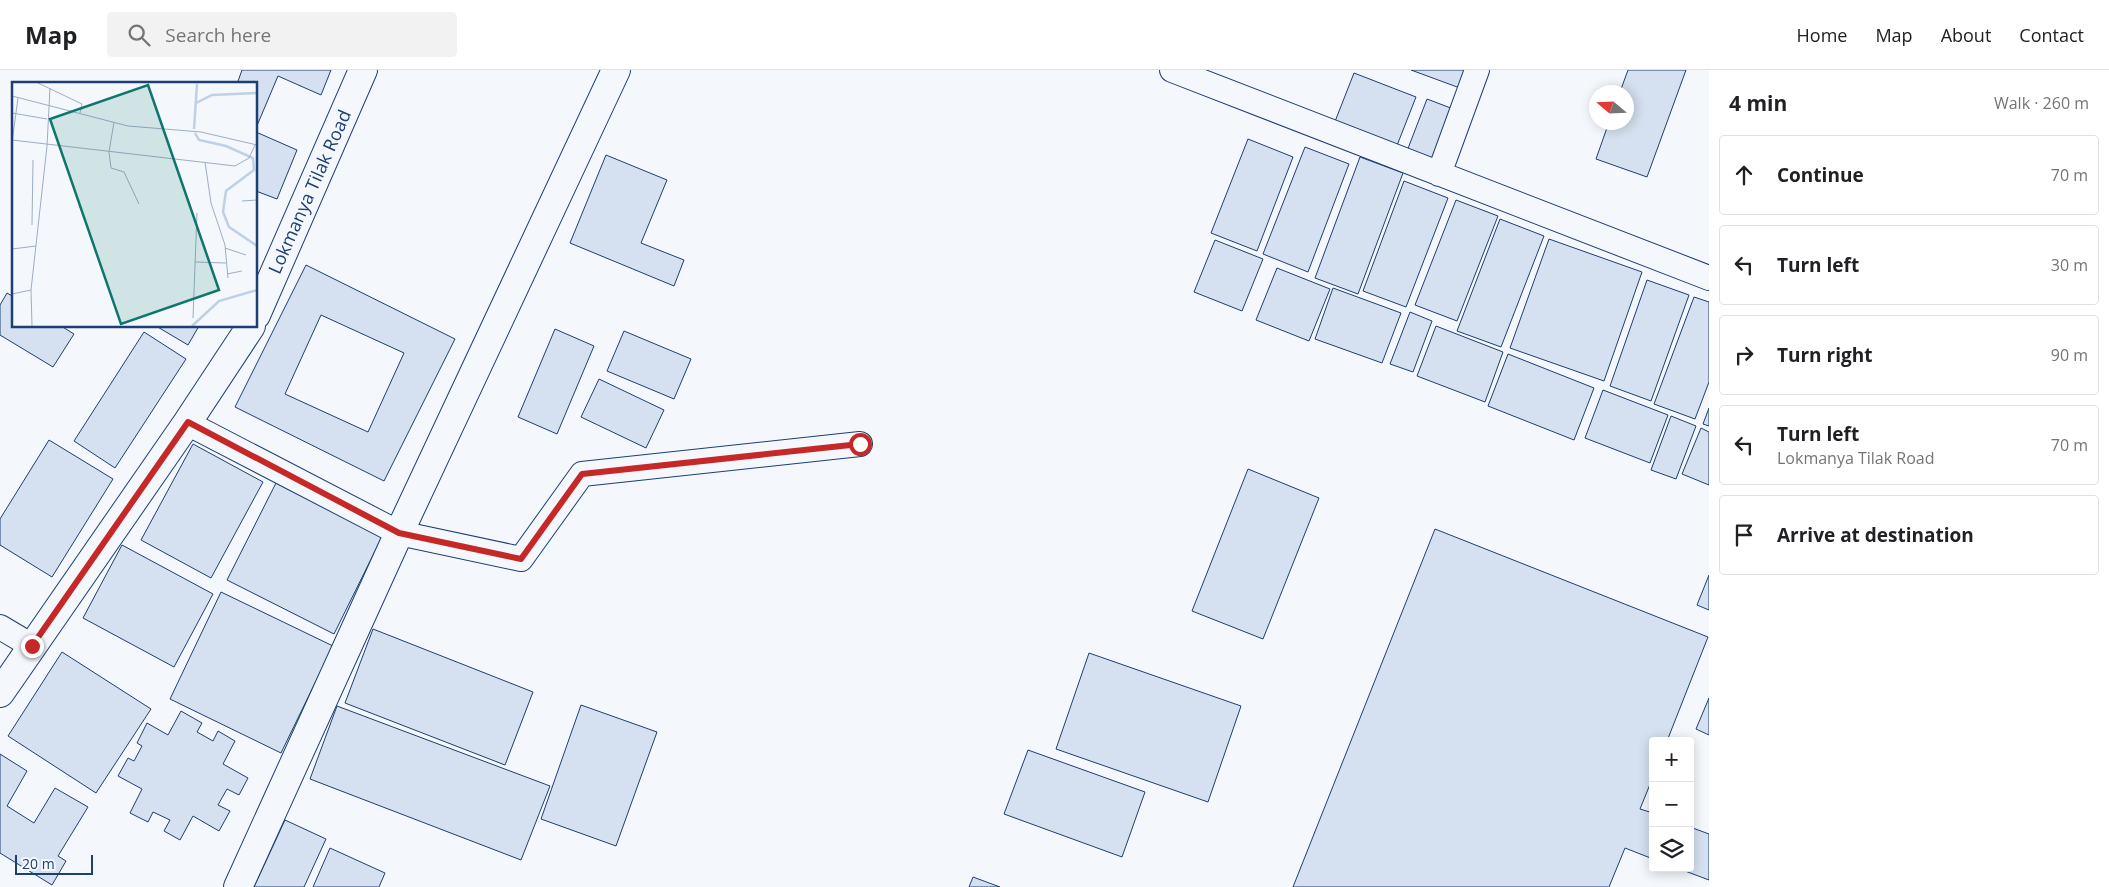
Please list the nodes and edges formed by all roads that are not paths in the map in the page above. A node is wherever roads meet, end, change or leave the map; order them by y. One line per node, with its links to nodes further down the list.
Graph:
1 (363, 70): 7 (street, Lokmanya Tilak Road)
2 (616, 70): 11 (street)
3 (1172, 70): 5 (street)
4 (1477, 70): 5 (street)
5 (1439, 174): 6 (street)
6 (1709, 278)
7 (258, 309)
8 (250, 328): 9 (street)
9 (188, 422): 11 (street); 13 (street)
10 (860, 444): 11 (street)
11 (399, 533): 15 (street)
12 (0, 627): 13 (street)
13 (32, 646): 14 (street)
14 (0, 693)
15 (238, 887)

